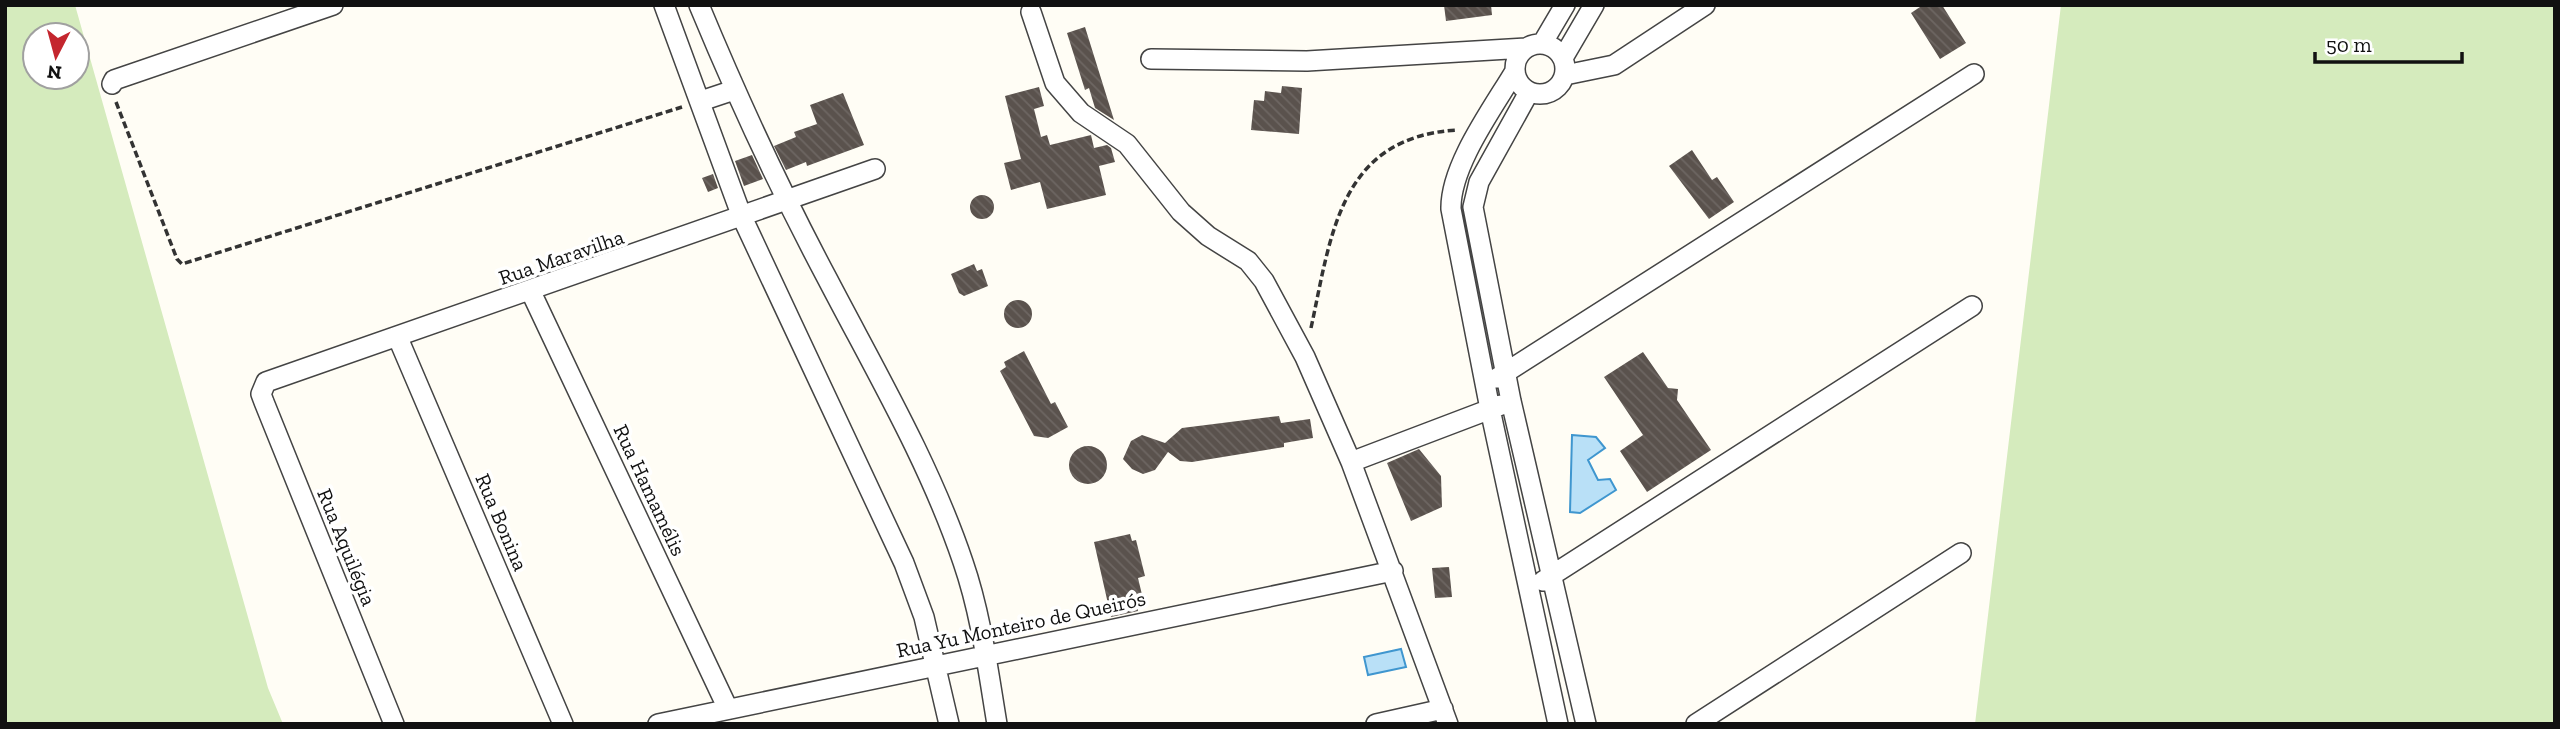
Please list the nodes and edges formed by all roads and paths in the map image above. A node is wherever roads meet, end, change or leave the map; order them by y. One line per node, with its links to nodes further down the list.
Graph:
1 (333, 5): 13 (street)
2 (664, 5): 16 (street)
3 (699, 5): 14 (street)
4 (1565, 5): 8 (street)
5 (1594, 5): 10 (street)
6 (1705, 5): 10 (street)
7 (1031, 12): 24 (street)
8 (1534, 46): 9 (street); 10 (street); 11 (street)
9 (1151, 60)
10 (1564, 67): 15 (street)
11 (1515, 71): 15 (street); 17 (street)
12 (1974, 74): 25 (street)
13 (112, 84): 16 (path)
14 (734, 90): 16 (street); 19 (street)
15 (1530, 92): 25 (street)
16 (701, 101): 20 (street)
17 (1480, 130): 24 (path); 26 (street)
18 (875, 169): 19 (street, Rua Maravilha)
19 (786, 201): 20 (street, Rua Maravilha); 35 (street)
20 (742, 217): 21 (street, Rua Maravilha); 36 (street)
21 (531, 292): 23 (street, Rua Maravilha); 37 (street, Rua Hamamélis)
22 (1972, 306): 33 (street)
23 (398, 338): 27 (street, Rua Maravilha); 40 (street, Rua Bonina)
24 (1304, 357): 30 (street)
25 (1507, 373): 26 (street); 28 (street)
26 (1485, 383): 29 (street)
27 (262, 387): 39 (street, Rua Aquilégia)
28 (1511, 401): 29 (street); 33 (street)
29 (1490, 409): 30 (street); 34 (street)
30 (1350, 463): 32 (street)
31 (1961, 553): 47 (street)
32 (1393, 571): 35 (street, Rua Yu Monteiro de Queirós); 38 (street)
33 (1552, 577): 34 (street); 46 (street)
34 (1529, 588): 45 (street)
35 (985, 656): 36 (street, Rua Yu Monteiro de Queirós); 43 (street)
36 (937, 664): 37 (street, Rua Yu Monteiro de Queirós); 42 (street)
37 (728, 709): 41 (street, Rua Yu Monteiro de Queirós)
38 (1445, 716): 44 (street)
39 (394, 724)
40 (563, 724)
41 (658, 724)
42 (949, 724)
43 (997, 724)
44 (1376, 724)
45 (1558, 724)
46 (1586, 724)
47 (1696, 724)

